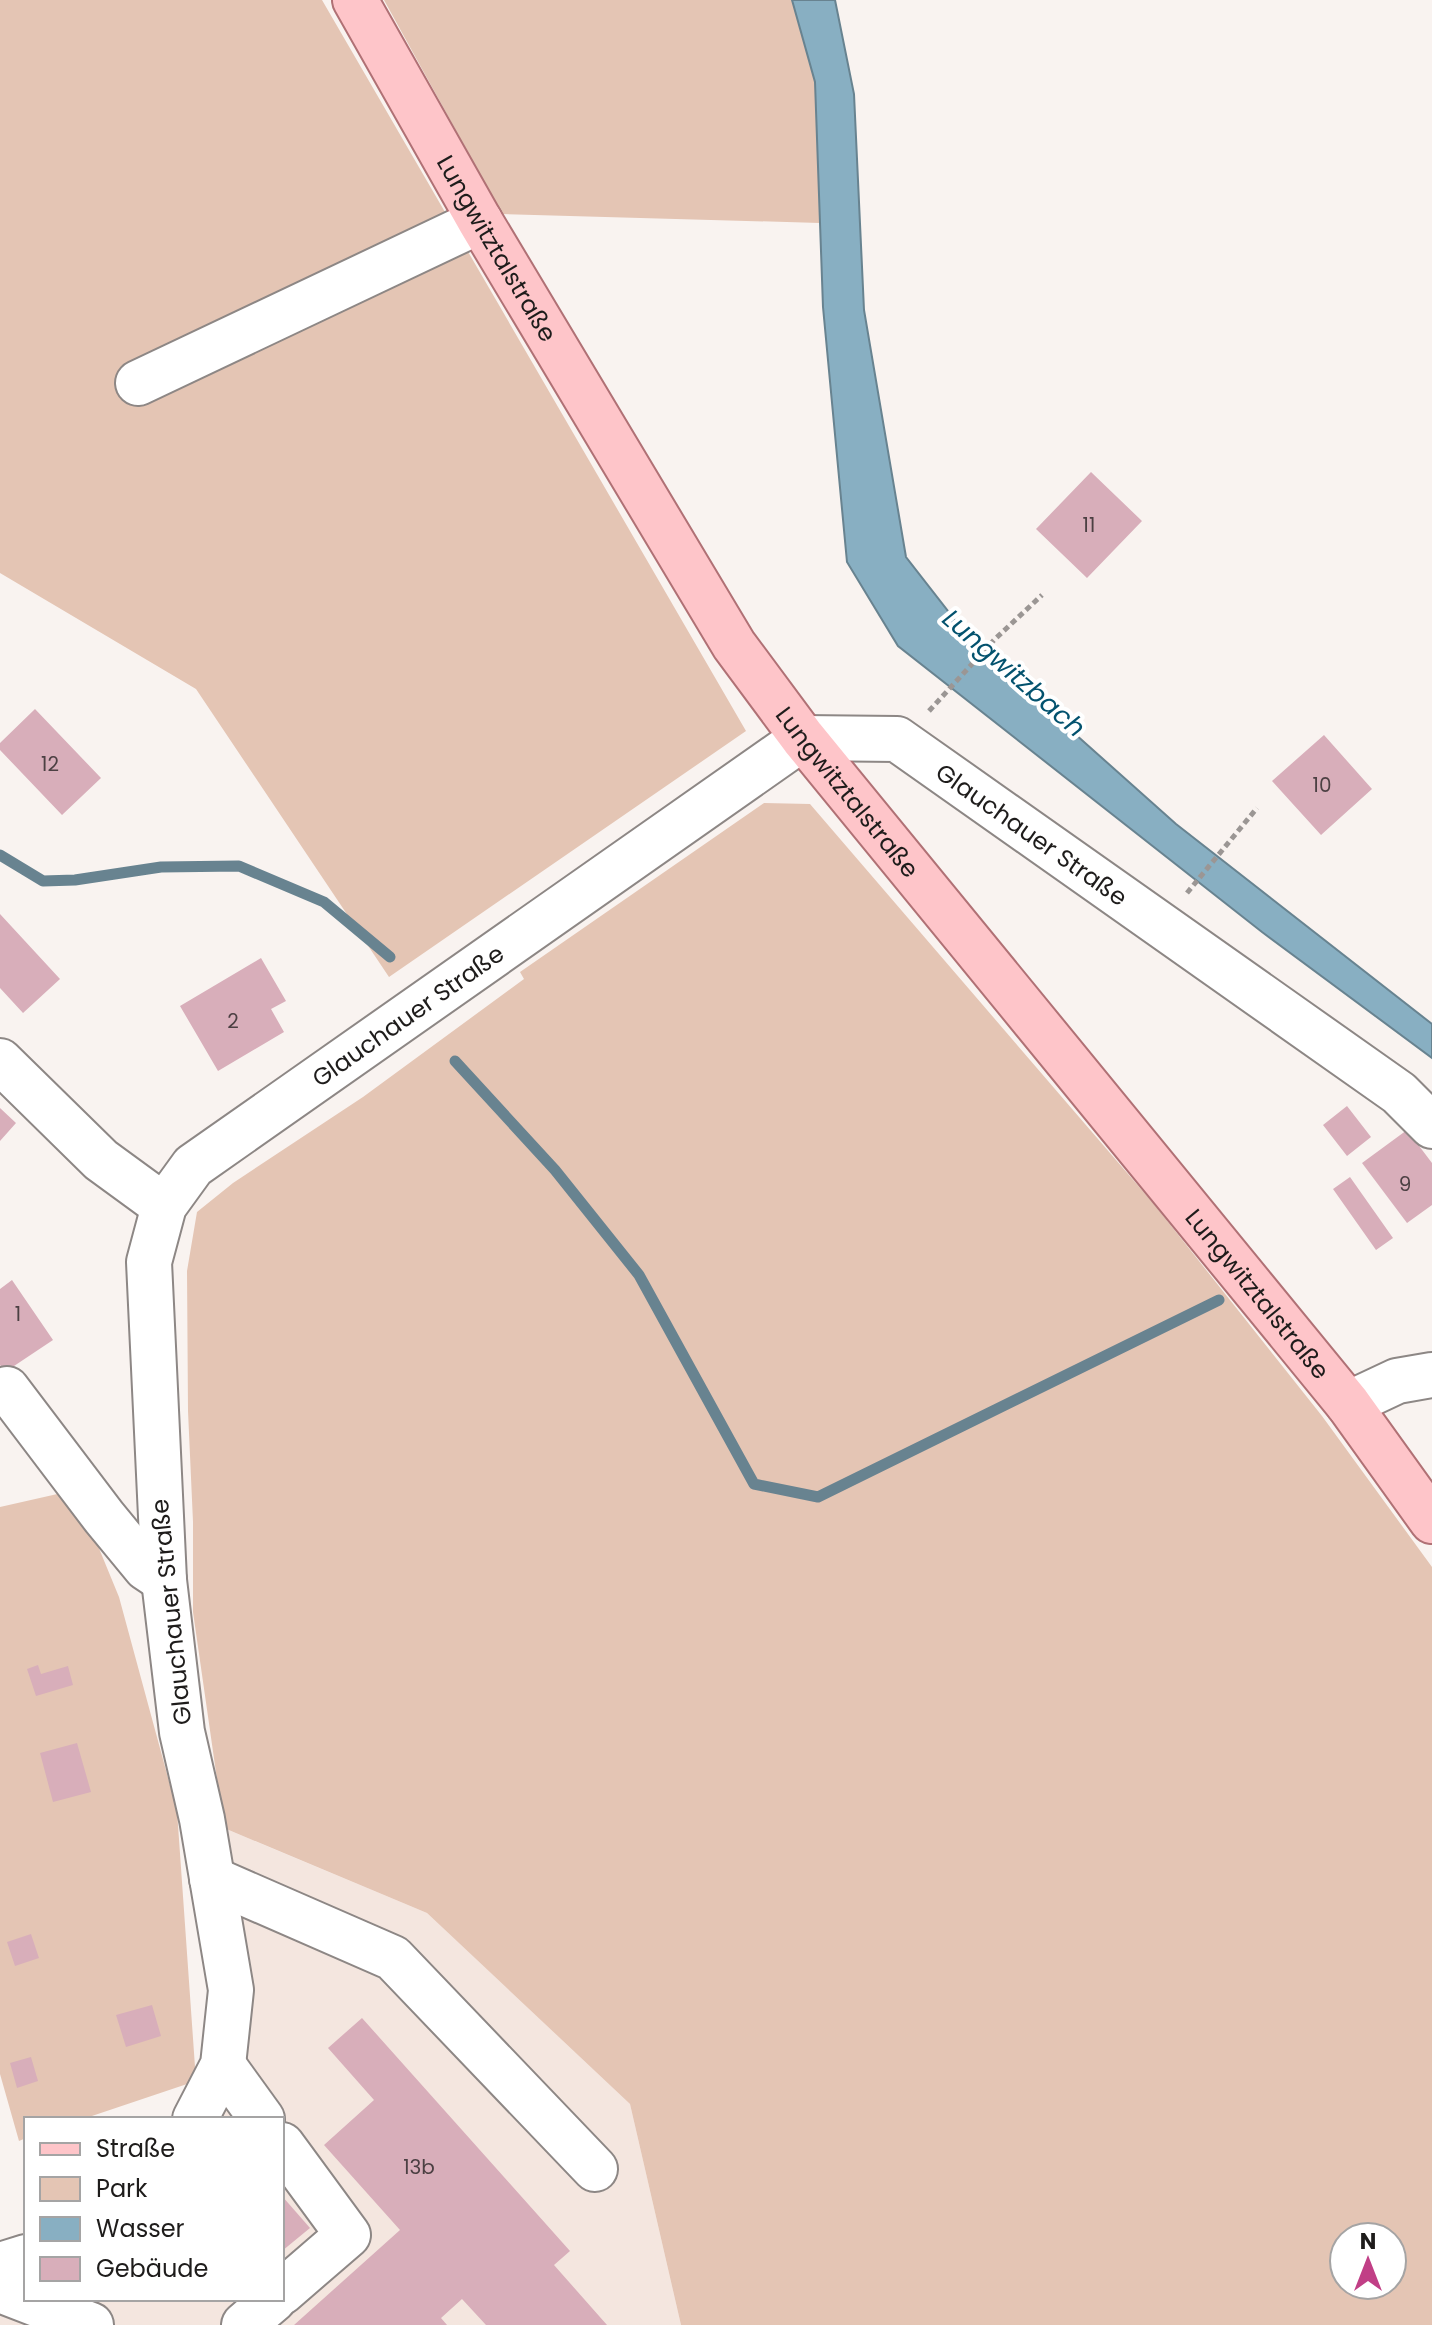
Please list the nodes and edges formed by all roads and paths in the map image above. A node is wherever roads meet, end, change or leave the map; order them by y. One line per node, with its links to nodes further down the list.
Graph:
1 (355, 0): 2 (main road, Lungwitztalstraße)
2 (480, 221): 3 (street); 6 (main road, Lungwitztalstraße)
3 (138, 383)
4 (1042, 595): 5 (path)
5 (937, 701)
6 (803, 738): 10 (street, Glauchauer Straße); 11 (street, Glauchauer Straße); 14 (main road, Lungwitztalstraße)
7 (1257, 808): 8 (path)
8 (1179, 902)
9 (0, 1061): 11 (street)
10 (1432, 1126)
11 (164, 1206): 16 (street, Glauchauer Straße)
12 (1432, 1375): 14 (street)
13 (7, 1389): 16 (street)
14 (1348, 1404): 15 (main road, Lungwitztalstraße)
15 (1432, 1521)
16 (164, 1580): 17 (street, Glauchauer Straße)
17 (212, 1879): 18 (street, Glauchauer Straße); 22 (street)
18 (223, 2065): 19 (street, Glauchauer Straße); 20 (street)
19 (196, 2117)
20 (261, 2117)
21 (284, 2148): 26 (street)
22 (595, 2169)
23 (24, 2258): 24 (street)
24 (0, 2265)
25 (0, 2290): 27 (street)
26 (284, 2290)
27 (24, 2299)
28 (29, 2301): 30 (street)
29 (272, 2301): 31 (street)
30 (91, 2325)
31 (244, 2325)

